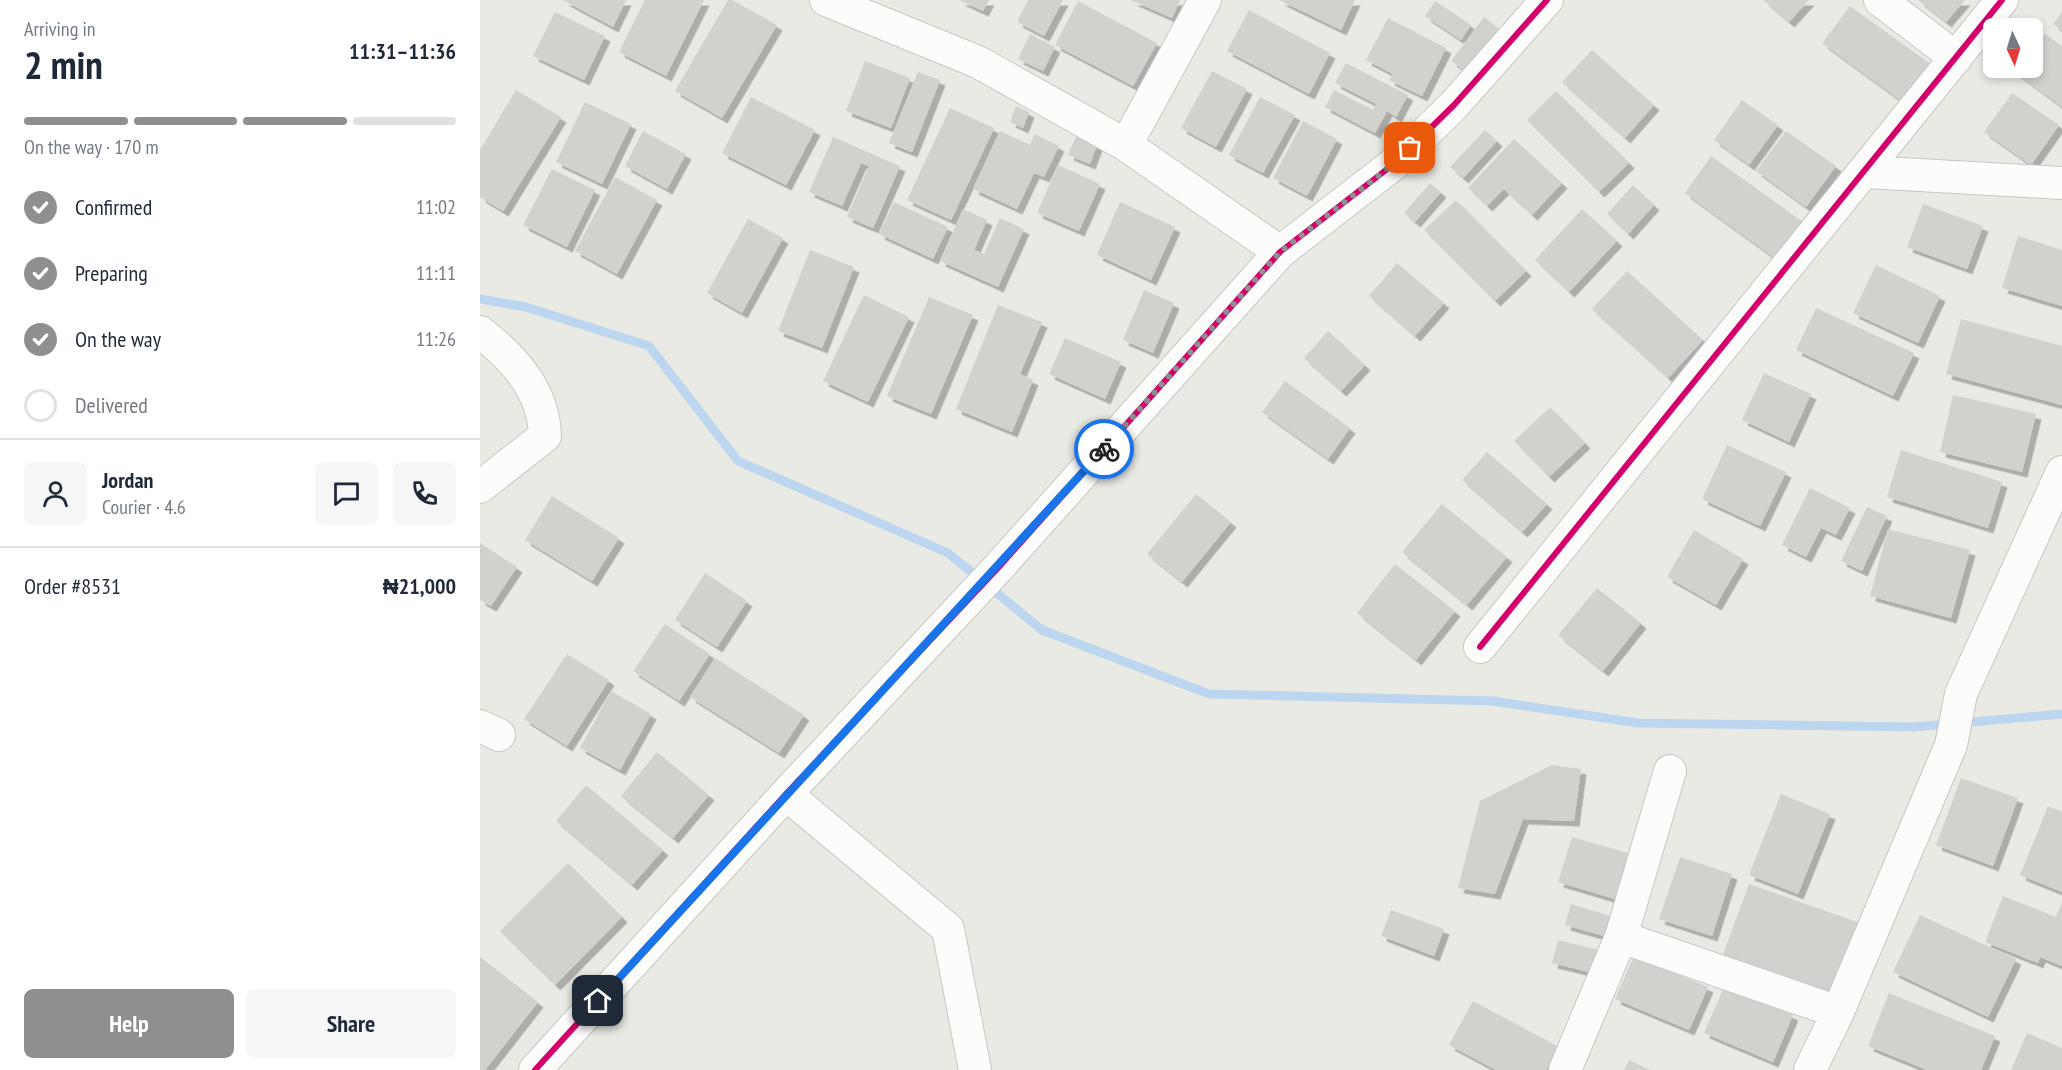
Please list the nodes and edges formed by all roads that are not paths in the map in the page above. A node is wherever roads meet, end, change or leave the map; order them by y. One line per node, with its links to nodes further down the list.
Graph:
1 (826, 0): 7 (street)
2 (1205, 0): 7 (street)
3 (1546, 0): 10 (street)
4 (1880, 0): 6 (street)
5 (2002, 0): 6 (street)
6 (1956, 58): 8 (street)
7 (1126, 145): 10 (street)
8 (1866, 172): 9 (street); 14 (street)
9 (2062, 183)
10 (1280, 252): 16 (street)
11 (480, 332): 13 (street)
12 (2062, 472): 18 (street)
13 (480, 487)
14 (1480, 647)
15 (1670, 771): 17 (street)
16 (786, 794): 19 (street); 20 (street)
17 (1621, 937): 18 (street); 21 (street)
18 (1838, 1012): 22 (street)
19 (535, 1070)
20 (975, 1070)
21 (1565, 1070)
22 (1810, 1070)

